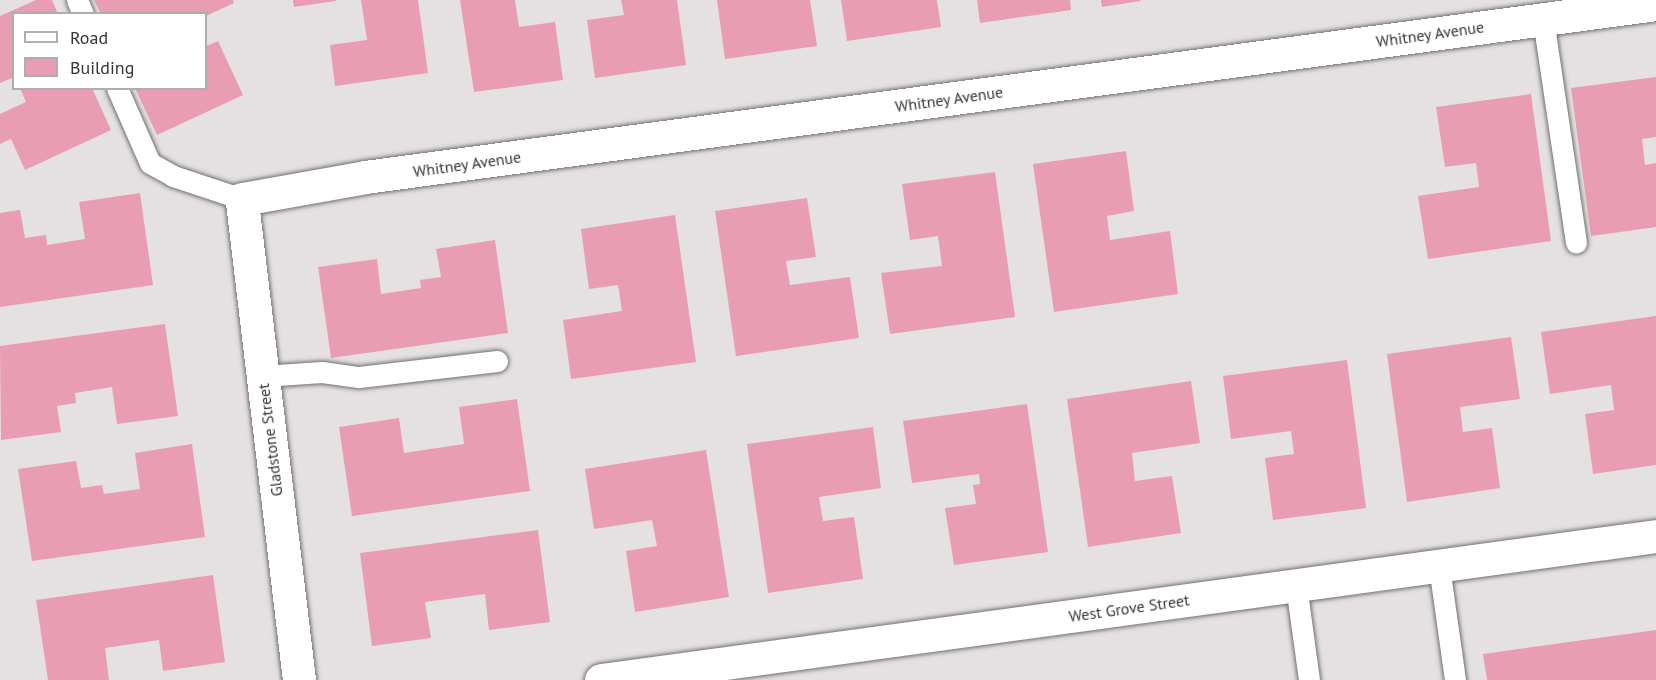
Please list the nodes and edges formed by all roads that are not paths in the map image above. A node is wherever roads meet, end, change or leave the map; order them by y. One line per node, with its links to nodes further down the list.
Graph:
1 (1656, 4): 2 (street, Whitney Avenue)
2 (1543, 19): 4 (street, Whitney Avenue); 5 (lane)
3 (118, 90): 4 (lane)
4 (242, 199): 7 (street, Gladstone Street)
5 (1576, 243)
6 (496, 362): 7 (lane)
7 (262, 376): 11 (street, Gladstone Street)
8 (1656, 536): 9 (street, West Grove Street)
9 (1439, 566): 10 (street, West Grove Street); 14 (lane)
10 (1296, 585): 12 (street, West Grove Street); 13 (lane)
11 (299, 680)
12 (601, 680)
13 (1309, 680)
14 (1455, 680)

